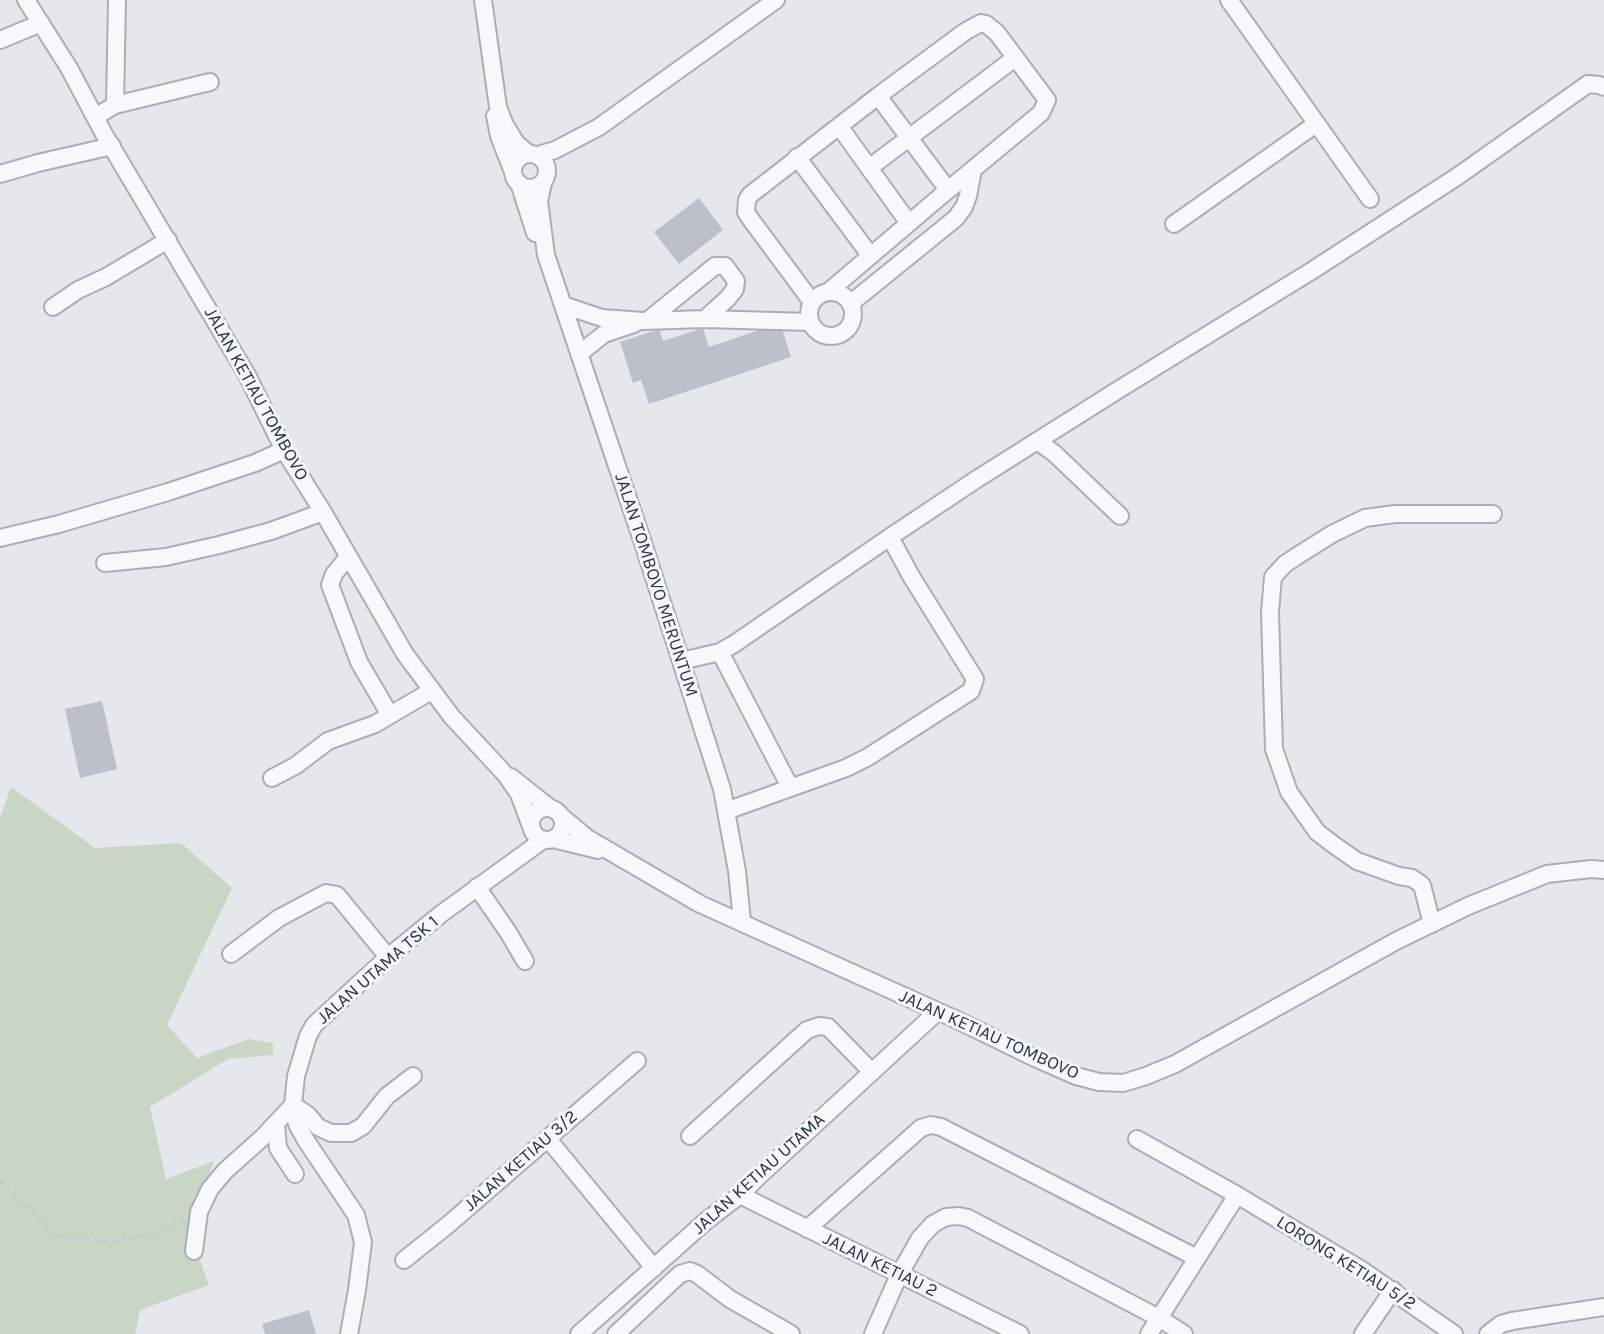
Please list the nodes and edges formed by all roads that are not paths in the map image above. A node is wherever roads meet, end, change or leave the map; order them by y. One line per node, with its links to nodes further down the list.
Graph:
1 (26, 0): 6 (street, JALAN KETIAU TOMBOVO)
2 (117, 0): 12 (street)
3 (483, 0): 13 (street)
4 (776, 0): 17 (street)
5 (1229, 0): 15 (street)
6 (41, 23): 7 (street); 14 (street, JALAN KETIAU TOMBOVO)
7 (0, 40)
8 (1015, 58): 11 (street); 18 (street); 23 (street)
9 (210, 82): 12 (street)
10 (1596, 86): 43 (street)
11 (878, 96): 16 (street); 18 (street)
12 (115, 105): 14 (street)
13 (498, 107): 20 (street); 25 (street, JALAN TOMBOVO MERUNTUM)
14 (95, 117): 19 (street, JALAN KETIAU TOMBOVO)
15 (1316, 123): 28 (street); 30 (street)
16 (839, 126): 21 (street); 22 (street)
17 (599, 127): 20 (street); 26 (street)
18 (910, 138): 22 (street); 27 (street)
19 (112, 146): 24 (street); 31 (street, JALAN KETIAU TOMBOVO)
20 (534, 154): 25 (street); 26 (street)
21 (797, 158): 33 (street); 35 (street)
22 (869, 168): 29 (street)
23 (973, 170): 27 (street); 36 (street)
24 (0, 174)
25 (516, 178): 26 (street); 32 (street, JALAN TOMBOVO MERUNTUM)
26 (545, 178): 32 (street, JALAN TOMBOVO MERUNTUM)
27 (948, 190): 29 (street)
28 (1370, 199)
29 (908, 222): 33 (street)
30 (1174, 224)
31 (168, 240): 38 (street); 44 (street, JALAN KETIAU TOMBOVO)
32 (546, 255): 37 (street, JALAN TOMBOVO MERUNTUM)
33 (870, 255): 34 (street)
34 (828, 292): 35 (street); 36 (street)
35 (812, 302): 41 (street)
36 (851, 303): 41 (street)
37 (562, 305): 40 (street); 42 (street, JALAN TOMBOVO MERUNTUM)
38 (52, 307)
39 (705, 319): 40 (street); 40 (street); 41 (street)
40 (645, 321): 42 (street)
41 (810, 322)
42 (579, 354): 53 (street, JALAN TOMBOVO MERUNTUM)
43 (1037, 441): 47 (street); 48 (street)
44 (284, 450): 45 (street, JALAN KETIAU TOMBOVO); 49 (street)
45 (323, 512): 50 (street, JALAN KETIAU TOMBOVO); 51 (street)
46 (1493, 514): 68 (street)
47 (1120, 516)
48 (890, 537): 52 (street); 58 (street)
49 (0, 538)
50 (348, 557): 54 (street, JALAN KETIAU TOMBOVO); 55 (street)
51 (105, 563)
52 (720, 651): 53 (street); 58 (street)
53 (681, 661): 59 (street, JALAN TOMBOVO MERUNTUM)
54 (432, 691): 55 (street); 56 (street, JALAN KETIAU TOMBOVO)
55 (390, 715): 57 (street)
56 (505, 774): 60 (street, JALAN KETIAU TOMBOVO); 61 (street, JALAN KETIAU TOMBOVO)
57 (272, 778)
58 (790, 787): 59 (street)
59 (726, 811): 67 (street, JALAN TOMBOVO MERUNTUM)
60 (556, 812): 61 (street); 62 (street); 63 (street, JALAN KETIAU TOMBOVO)
61 (530, 826): 62 (street); 65 (street)
62 (548, 839): 63 (street, JALAN KETIAU TOMBOVO); 65 (street)
63 (608, 851): 67 (street, JALAN KETIAU TOMBOVO)
64 (1604, 870): 68 (street, JALAN KETIAU TOMBOVO)
65 (494, 874): 66 (street, JALAN UTAMA TSK 1)
66 (477, 887): 70 (street, JALAN UTAMA TSK 1); 71 (street)
67 (742, 921): 72 (street, JALAN KETIAU TOMBOVO)
68 (1432, 924): 72 (street, JALAN KETIAU TOMBOVO)
69 (231, 954): 70 (street)
70 (388, 957): 76 (street, JALAN UTAMA TSK 1)
71 (525, 961)
72 (937, 1012): 74 (street, JALAN KETIAU UTAMA)
73 (637, 1061): 79 (street, JALAN KETIAU 3/2)
74 (872, 1071): 78 (street); 82 (street, JALAN KETIAU UTAMA)
75 (413, 1076): 76 (street)
76 (293, 1105): 77 (street); 93 (street, JALAN UTAMA TSK 1)
77 (276, 1124): 81 (street); 85 (street)
78 (690, 1136)
79 (548, 1139): 87 (street, JALAN KETIAU 3/2); 88 (street)
80 (1137, 1139): 83 (street, LORONG KETIAU 5/2)
81 (295, 1174)
82 (740, 1195): 84 (street, JALAN KETIAU 2); 88 (street, JALAN KETIAU UTAMA)
83 (1237, 1195): 86 (street); 90 (street, LORONG KETIAU 5/2)
84 (807, 1229): 86 (street); 89 (street, JALAN KETIAU 2)
85 (194, 1251)
86 (1197, 1258): 92 (street)
87 (404, 1260)
88 (654, 1268): 94 (street, JALAN KETIAU UTAMA)
89 (899, 1275): 92 (street); 97 (street); 98 (street, JALAN KETIAU 2)
90 (1393, 1290): 101 (street); 102 (street, LORONG KETIAU 5/2)
91 (1604, 1307): 103 (street)
92 (1159, 1318): 99 (street); 100 (street)
93 (349, 1334)
94 (579, 1334)
95 (616, 1334): 96 (street)
96 (791, 1334)
97 (873, 1334)
98 (1020, 1334)
99 (1149, 1334)
100 (1184, 1334)
101 (1364, 1334)
102 (1454, 1334)
103 (1488, 1334)

